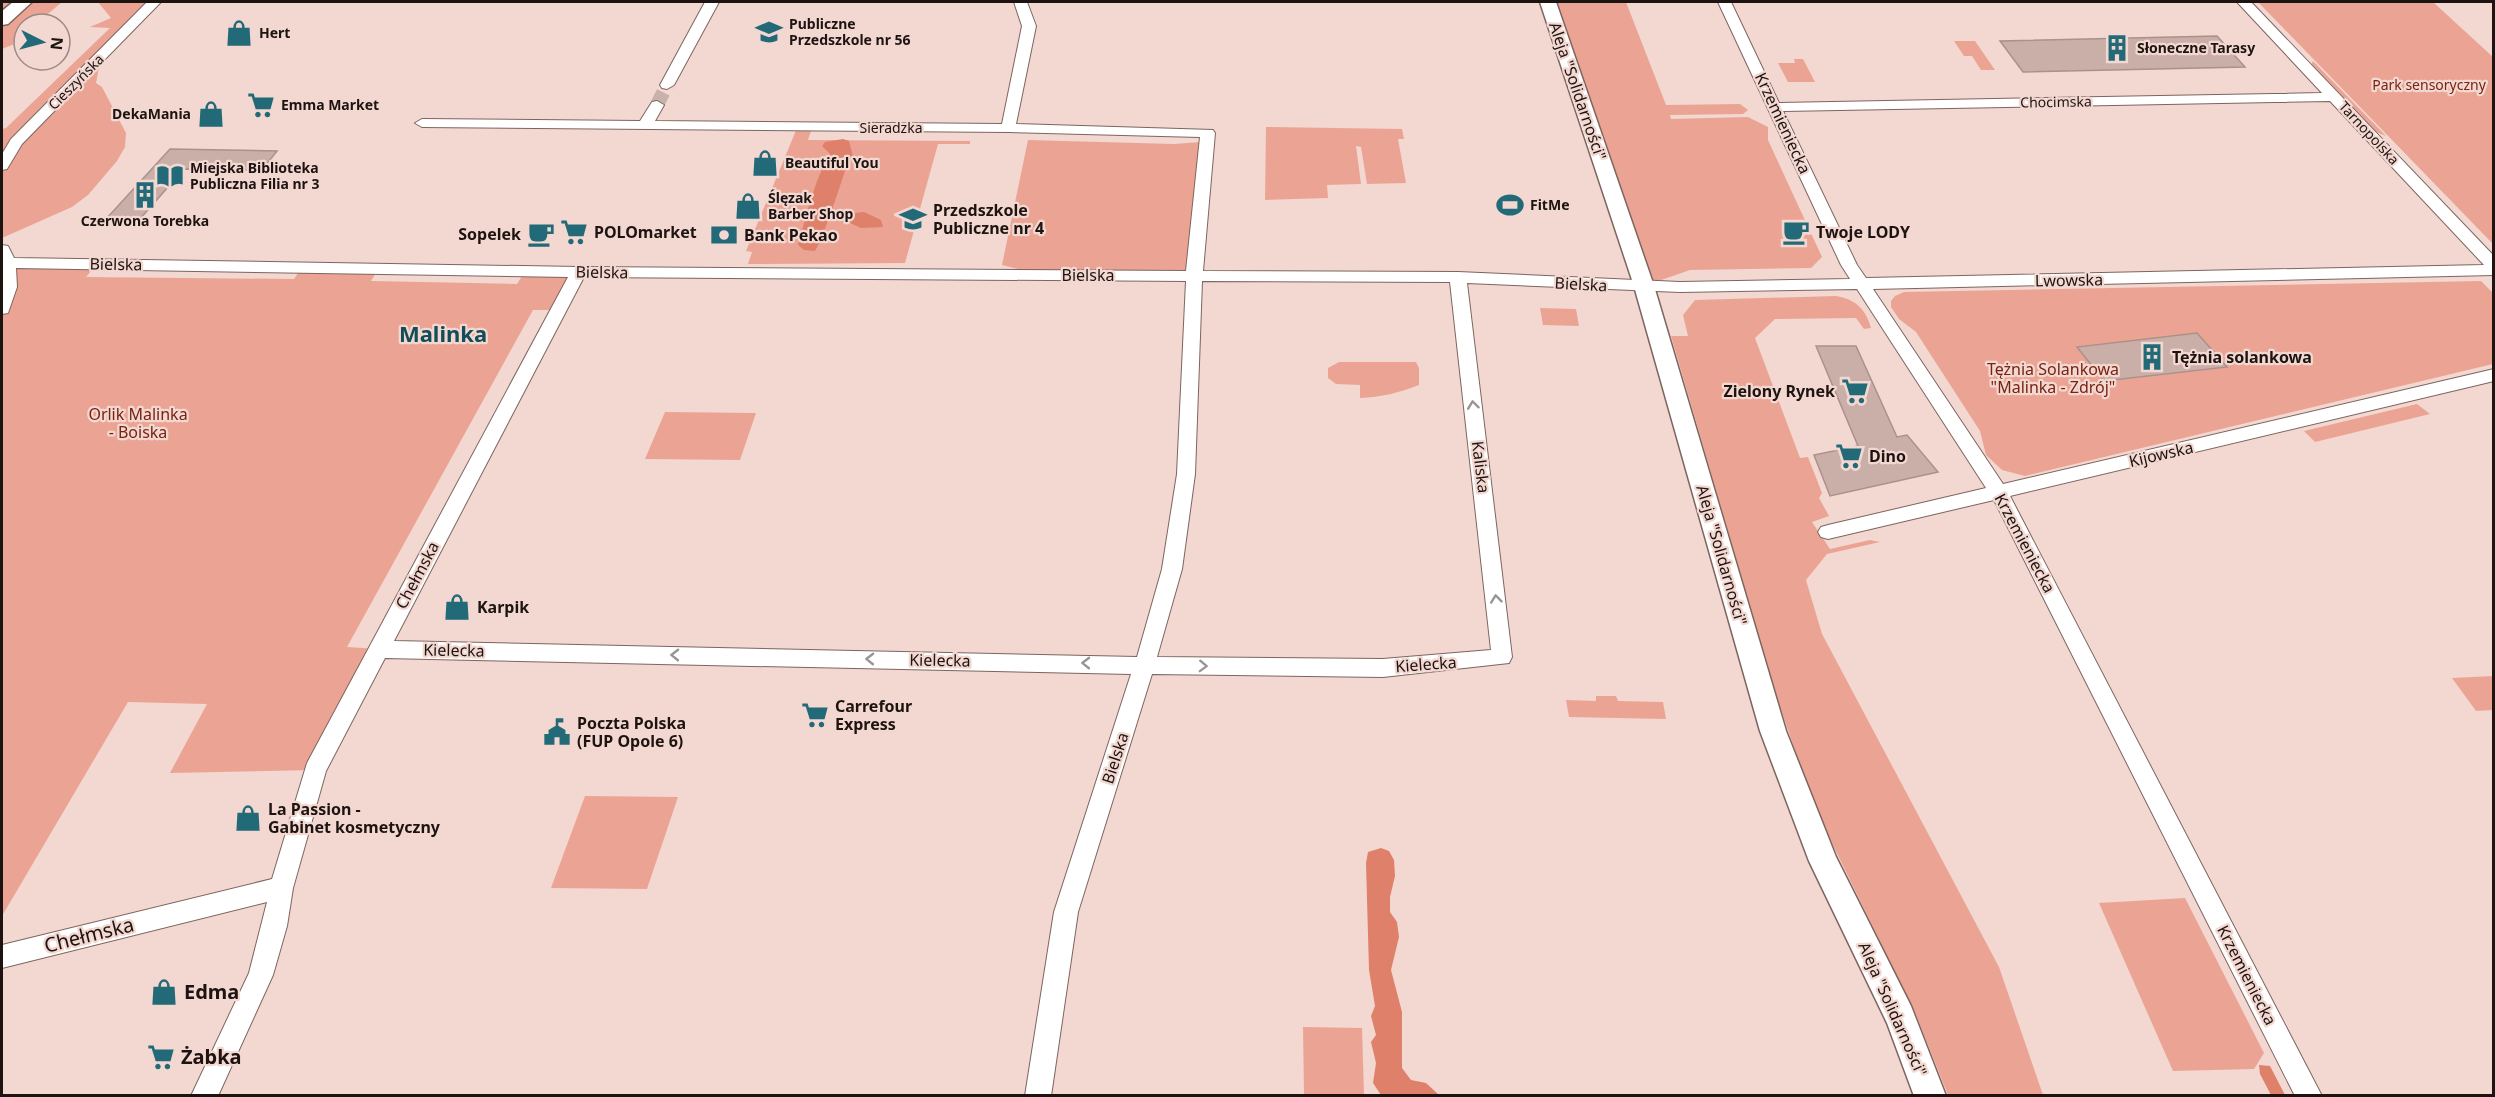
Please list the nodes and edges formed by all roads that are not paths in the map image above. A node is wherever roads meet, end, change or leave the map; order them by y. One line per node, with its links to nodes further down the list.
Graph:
1 (23, 2): 8 (main road)
2 (154, 2): 16 (street, Cieszyńska)
3 (712, 2): 9 (street)
4 (1021, 2): 15 (street)
5 (1548, 2): 23 (street, Aleja "Solidarności")
6 (1724, 2): 12 (street, Krzemieniecka)
7 (2244, 2): 10 (street, Tarnopolska)
8 (2, 20)
9 (667, 85)
10 (2336, 97): 12 (street, Chocimska); 18 (street, Tarnopolska)
11 (657, 105): 14 (street)
12 (1776, 107): 22 (street, Krzemieniecka)
13 (422, 123): 14 (street, Sieradzka)
14 (645, 125): 15 (street, Sieradzka)
15 (1008, 128): 20 (street, Sieradzka)
16 (2, 165)
17 (5, 256): 19 (street, Bielska); 24 (street)
18 (2493, 268): 22 (street, Lwowska)
19 (579, 272): 20 (street, Bielska); 28 (street, Chełmska)
20 (1194, 276): 21 (street, Bielska); 30 (street, Bielska)
21 (1458, 277): 23 (street, Bielska); 29 (street, Kaliska, one-way to 21)
22 (1860, 283): 23 (street, Lwowska); 26 (street, Krzemieniecka)
23 (1644, 286): 35 (street, Aleja "Solidarności")
24 (2, 309)
25 (2493, 375): 26 (street, Kijowska)
26 (1999, 492): 27 (street, Kijowska); 36 (street, Krzemieniecka)
27 (1828, 532)
28 (378, 649): 30 (street, Kielecka, one-way to 28); 31 (street, Chełmska)
29 (1502, 657): 30 (street, Kielecka, one-way to 29)
30 (1144, 664): 34 (street, Bielska)
31 (281, 888): 32 (street, Chełmska); 33 (street, Chełmska)
32 (2, 957)
33 (204, 1095)
34 (1038, 1095)
35 (1930, 1095)
36 (2309, 1095)

